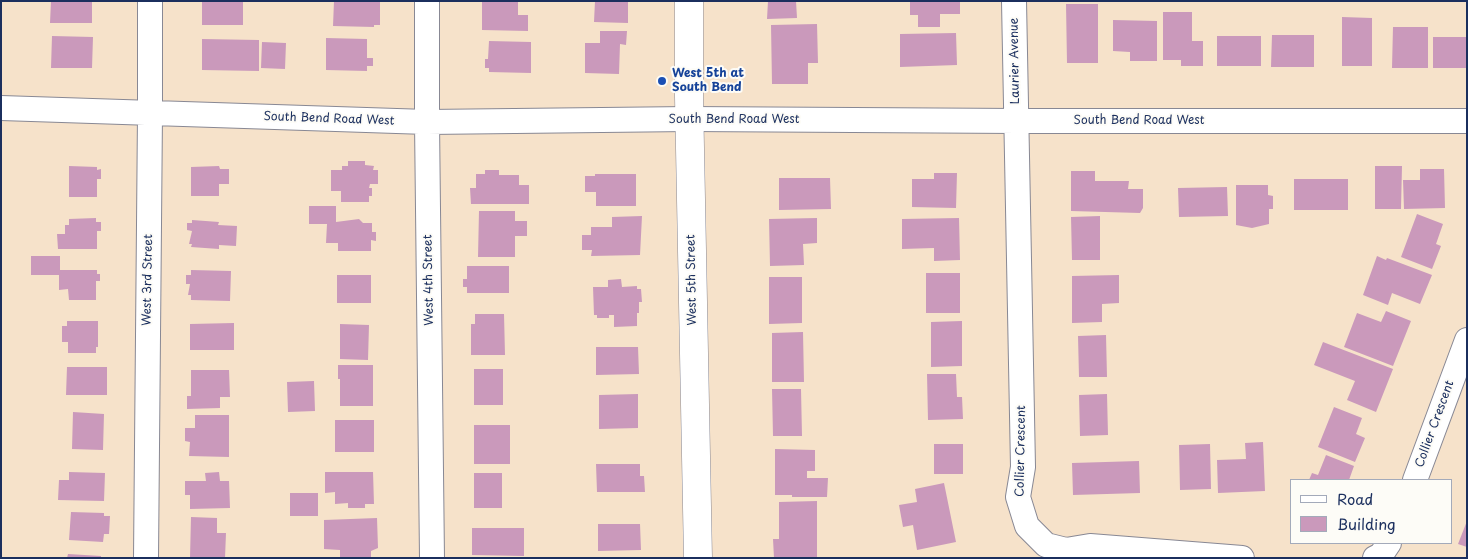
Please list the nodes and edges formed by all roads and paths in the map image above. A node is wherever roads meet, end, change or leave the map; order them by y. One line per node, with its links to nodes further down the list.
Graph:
1 (150, 1): 6 (street, West 3rd Street)
2 (427, 1): 10 (street, West 4th Street)
3 (689, 1): 7 (main road, West 5th Street)
4 (1014, 1): 8 (street, Laurier Avenue)
5 (1, 108): 6 (street, South Bend Road West)
6 (150, 113): 10 (street, South Bend Road West); 14 (street, West 3rd Street)
7 (689, 119): 8 (street, South Bend Road West); 10 (street, South Bend Road West); 16 (main road, West 5th Street)
8 (1017, 121): 9 (street, South Bend Road West); 17 (street, Collier Crescent)
9 (1467, 121)
10 (427, 122): 15 (street, West 4th Street)
11 (1467, 340): 12 (street, Collier Crescent)
12 (1415, 479)
13 (1388, 544): 18 (street)
14 (146, 558)
15 (432, 558)
16 (698, 558)
17 (1242, 558)
18 (1376, 558)

